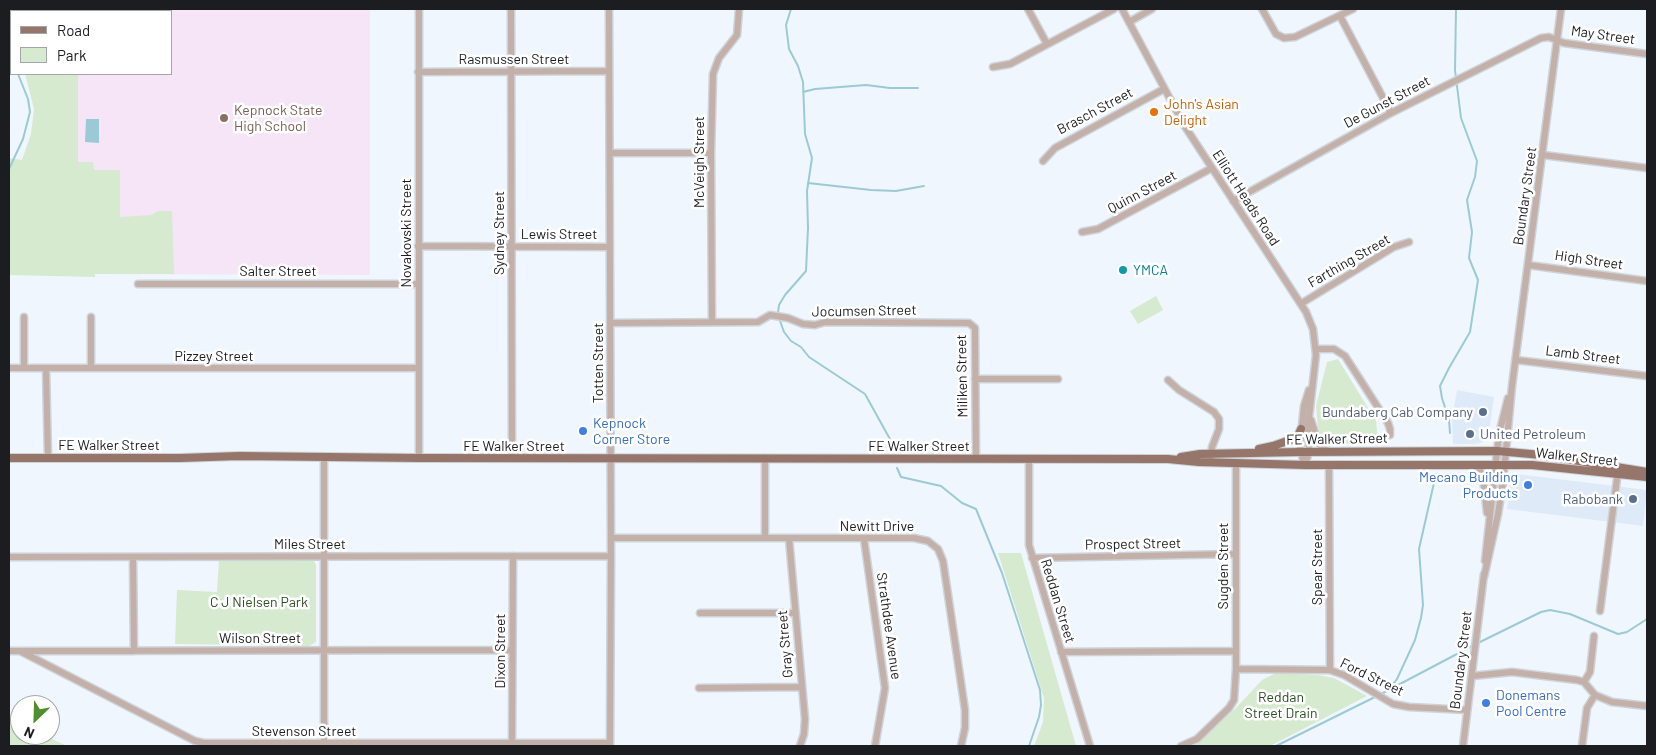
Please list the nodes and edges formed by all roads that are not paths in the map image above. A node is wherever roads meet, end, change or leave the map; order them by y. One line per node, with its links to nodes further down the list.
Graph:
1 (418, 9): 19 (street, Novakovski Street)
2 (511, 9): 20 (street, Sydney Street)
3 (609, 9): 18 (street, Totten Street)
4 (739, 9): 24 (street, McVeigh Street)
5 (1028, 9): 15 (street)
6 (1114, 9): 15 (street)
7 (1122, 9): 13 (street, Elliott Heads Road)
8 (1152, 9): 13 (street)
9 (1262, 9): 12 (street)
10 (1353, 9): 12 (street)
11 (1561, 9): 14 (street, Boundary Street)
12 (1340, 16): 22 (street)
13 (1129, 22): 21 (street, Elliott Heads Road)
14 (1557, 40): 16 (street, May Street); 22 (street, De Gunst Street); 25 (street, Boundary Street)
15 (1048, 44): 17 (street)
16 (1647, 54)
17 (993, 67)
18 (609, 71): 20 (street, Rasmussen Street); 23 (street, Totten Street)
19 (418, 72): 20 (street, Rasmussen Street); 32 (street, Novakovski Street)
20 (512, 72): 33 (street, Sydney Street)
21 (1164, 89): 26 (street, Brasch Street); 27 (street, Elliott Heads Road)
22 (1391, 113): 29 (street, De Gunst Street)
23 (610, 153): 24 (street); 34 (street, Totten Street)
24 (711, 154): 42 (street, McVeigh Street)
25 (1543, 156): 28 (street); 35 (street, Boundary Street)
26 (1043, 161)
27 (1212, 168): 29 (street, Elliott Heads Road); 30 (street, Quinn Street)
28 (1647, 168)
29 (1234, 201): 39 (street, Elliott Heads Road)
30 (1082, 232)
31 (1409, 242): 39 (street, Farthing Street)
32 (418, 246): 33 (street, Lewis Street); 38 (street, Novakovski Street)
33 (511, 246): 34 (street, Lewis Street); 71 (street, Sydney Street)
34 (610, 247): 43 (street, Totten Street)
35 (1528, 265): 36 (street, High Street); 46 (street, Boundary Street)
36 (1647, 280)
37 (138, 284): 38 (street, Salter Street)
38 (418, 284): 50 (street, Novakovski Street)
39 (1302, 303): 45 (street, Elliott Heads Road)
40 (24, 317): 48 (street)
41 (91, 317): 49 (street)
42 (712, 322): 43 (street, Jocumsen Street); 44 (street, Jocumsen Street)
43 (610, 323): 72 (street, Totten Street)
44 (972, 324): 53 (street, Miliken Street)
45 (1316, 349): 55 (street, Elliott Heads Road); 60 (street)
46 (1516, 360): 52 (street, Lamb Street); 57 (street, Boundary Street)
47 (9, 368): 48 (street, Pizzey Street)
48 (24, 368): 51 (street, Pizzey Street)
49 (91, 368): 50 (street, Pizzey Street); 51 (street, Pizzey Street)
50 (419, 368): 70 (street, Novakovski Street)
51 (46, 369): 69 (street)
52 (1647, 376)
53 (975, 379): 54 (street); 74 (street, Miliken Street)
54 (1058, 379)
55 (1314, 379): 58 (street, Elliott Heads Road); 59 (street, Elliott Heads Road)
56 (1168, 380): 75 (street)
57 (1512, 386): 62 (street, Boundary Street); 65 (street, Boundary Street)
58 (1310, 409): 61 (street); 64 (street, Elliott Heads Road)
59 (1301, 429): 63 (street, Elliott Heads Road); 66 (main road)
60 (1390, 435)
61 (1330, 451): 62 (main road, FE Walker Street); 64 (main road, FE Walker Street)
62 (1497, 451): 65 (main road, FE Walker Street); 81 (street, Boundary Street)
63 (1300, 452): 64 (main road, FE Walker Street); 66 (main road, FE Walker Street); 78 (street, Elliott Heads Road)
64 (1309, 452): 78 (street, Elliott Heads Road)
65 (1506, 452): 81 (street, Boundary Street); 82 (main road, Walker Street)
66 (1227, 454): 75 (main road, FE Walker Street)
67 (324, 457): 69 (main road, FE Walker Street); 70 (main road, FE Walker Street); 95 (street)
68 (9, 458): 69 (main road, FE Walker Street)
69 (48, 458)
70 (419, 458): 71 (main road, FE Walker Street)
71 (512, 458): 72 (main road, FE Walker Street)
72 (610, 458): 73 (main road, FE Walker Street); 86 (street, Totten Street)
73 (765, 458): 74 (main road, FE Walker Street); 87 (street)
74 (976, 458): 76 (main road, FE Walker Street)
75 (1210, 458): 76 (main road, FE Walker Street); 77 (main road, FE Walker Street)
76 (1029, 459): 96 (street, Reddan Street)
77 (1236, 463): 78 (main road, FE Walker Street); 90 (street, Sugden Street)
78 (1304, 465): 79 (main road, FE Walker Street)
79 (1329, 465): 80 (main road, FE Walker Street); 110 (street, Spear Street)
80 (1472, 465): 81 (main road, FE Walker Street); 85 (street)
81 (1500, 465): 82 (main road, Walker Street); 85 (street, Boundary Street); 97 (street, Boundary Street)
82 (1618, 470): 83 (main road, Walker Street); 84 (main road, Walker Street); 98 (street)
83 (1647, 472)
84 (1647, 477)
85 (1488, 530): 97 (street, Boundary Street)
86 (611, 538): 87 (street, Newitt Drive); 92 (street, Totten Street)
87 (765, 538): 88 (street, Newitt Drive)
88 (789, 538): 89 (street, Newitt Drive); 100 (street, Gray Street)
89 (864, 539): 122 (street, Strathdee Avenue); 123 (street, Newitt Drive)
90 (1236, 554): 96 (street, Prospect Street); 107 (street, Sugden Street)
91 (513, 556): 92 (street, Miles Street); 95 (street, Miles Street); 103 (street, Dixon Street)
92 (611, 556): 120 (street, Totten Street)
93 (9, 557): 94 (street, Miles Street)
94 (133, 557): 95 (street, Miles Street); 106 (street)
95 (324, 557): 102 (street)
96 (1032, 558): 108 (street, Reddan Street)
97 (1484, 577): 111 (street, Boundary Street)
98 (1600, 611)
99 (700, 613): 100 (street)
100 (795, 613): 113 (street, Gray Street)
101 (1594, 636): 112 (street)
102 (324, 650): 103 (street, Wilson Street); 106 (street, Wilson Street); 118 (street)
103 (512, 650): 119 (street, Dixon Street)
104 (9, 651): 105 (street, Wilson Street)
105 (20, 651): 106 (street, Wilson Street); 118 (street, Stevenson Street)
106 (134, 651)
107 (1235, 651): 108 (street); 109 (street, Sugden Street)
108 (1061, 652): 124 (street, Reddan Street)
109 (1236, 669): 110 (street, Ford Street); 125 (street)
110 (1330, 670): 117 (street, Ford Street)
111 (1472, 676): 112 (street); 117 (street, Boundary Street)
112 (1584, 682): 115 (street)
113 (802, 687): 114 (street); 121 (street, Gray Street)
114 (698, 688)
115 (1596, 695): 116 (street); 127 (street)
116 (1647, 706)
117 (1467, 710): 126 (street, Boundary Street)
118 (324, 745): 119 (street, Stevenson Street)
119 (512, 745): 120 (street, Stevenson Street)
120 (610, 745)
121 (800, 746)
122 (875, 746)
123 (961, 746)
124 (1090, 746)
125 (1181, 746)
126 (1463, 746)
127 (1582, 746)

